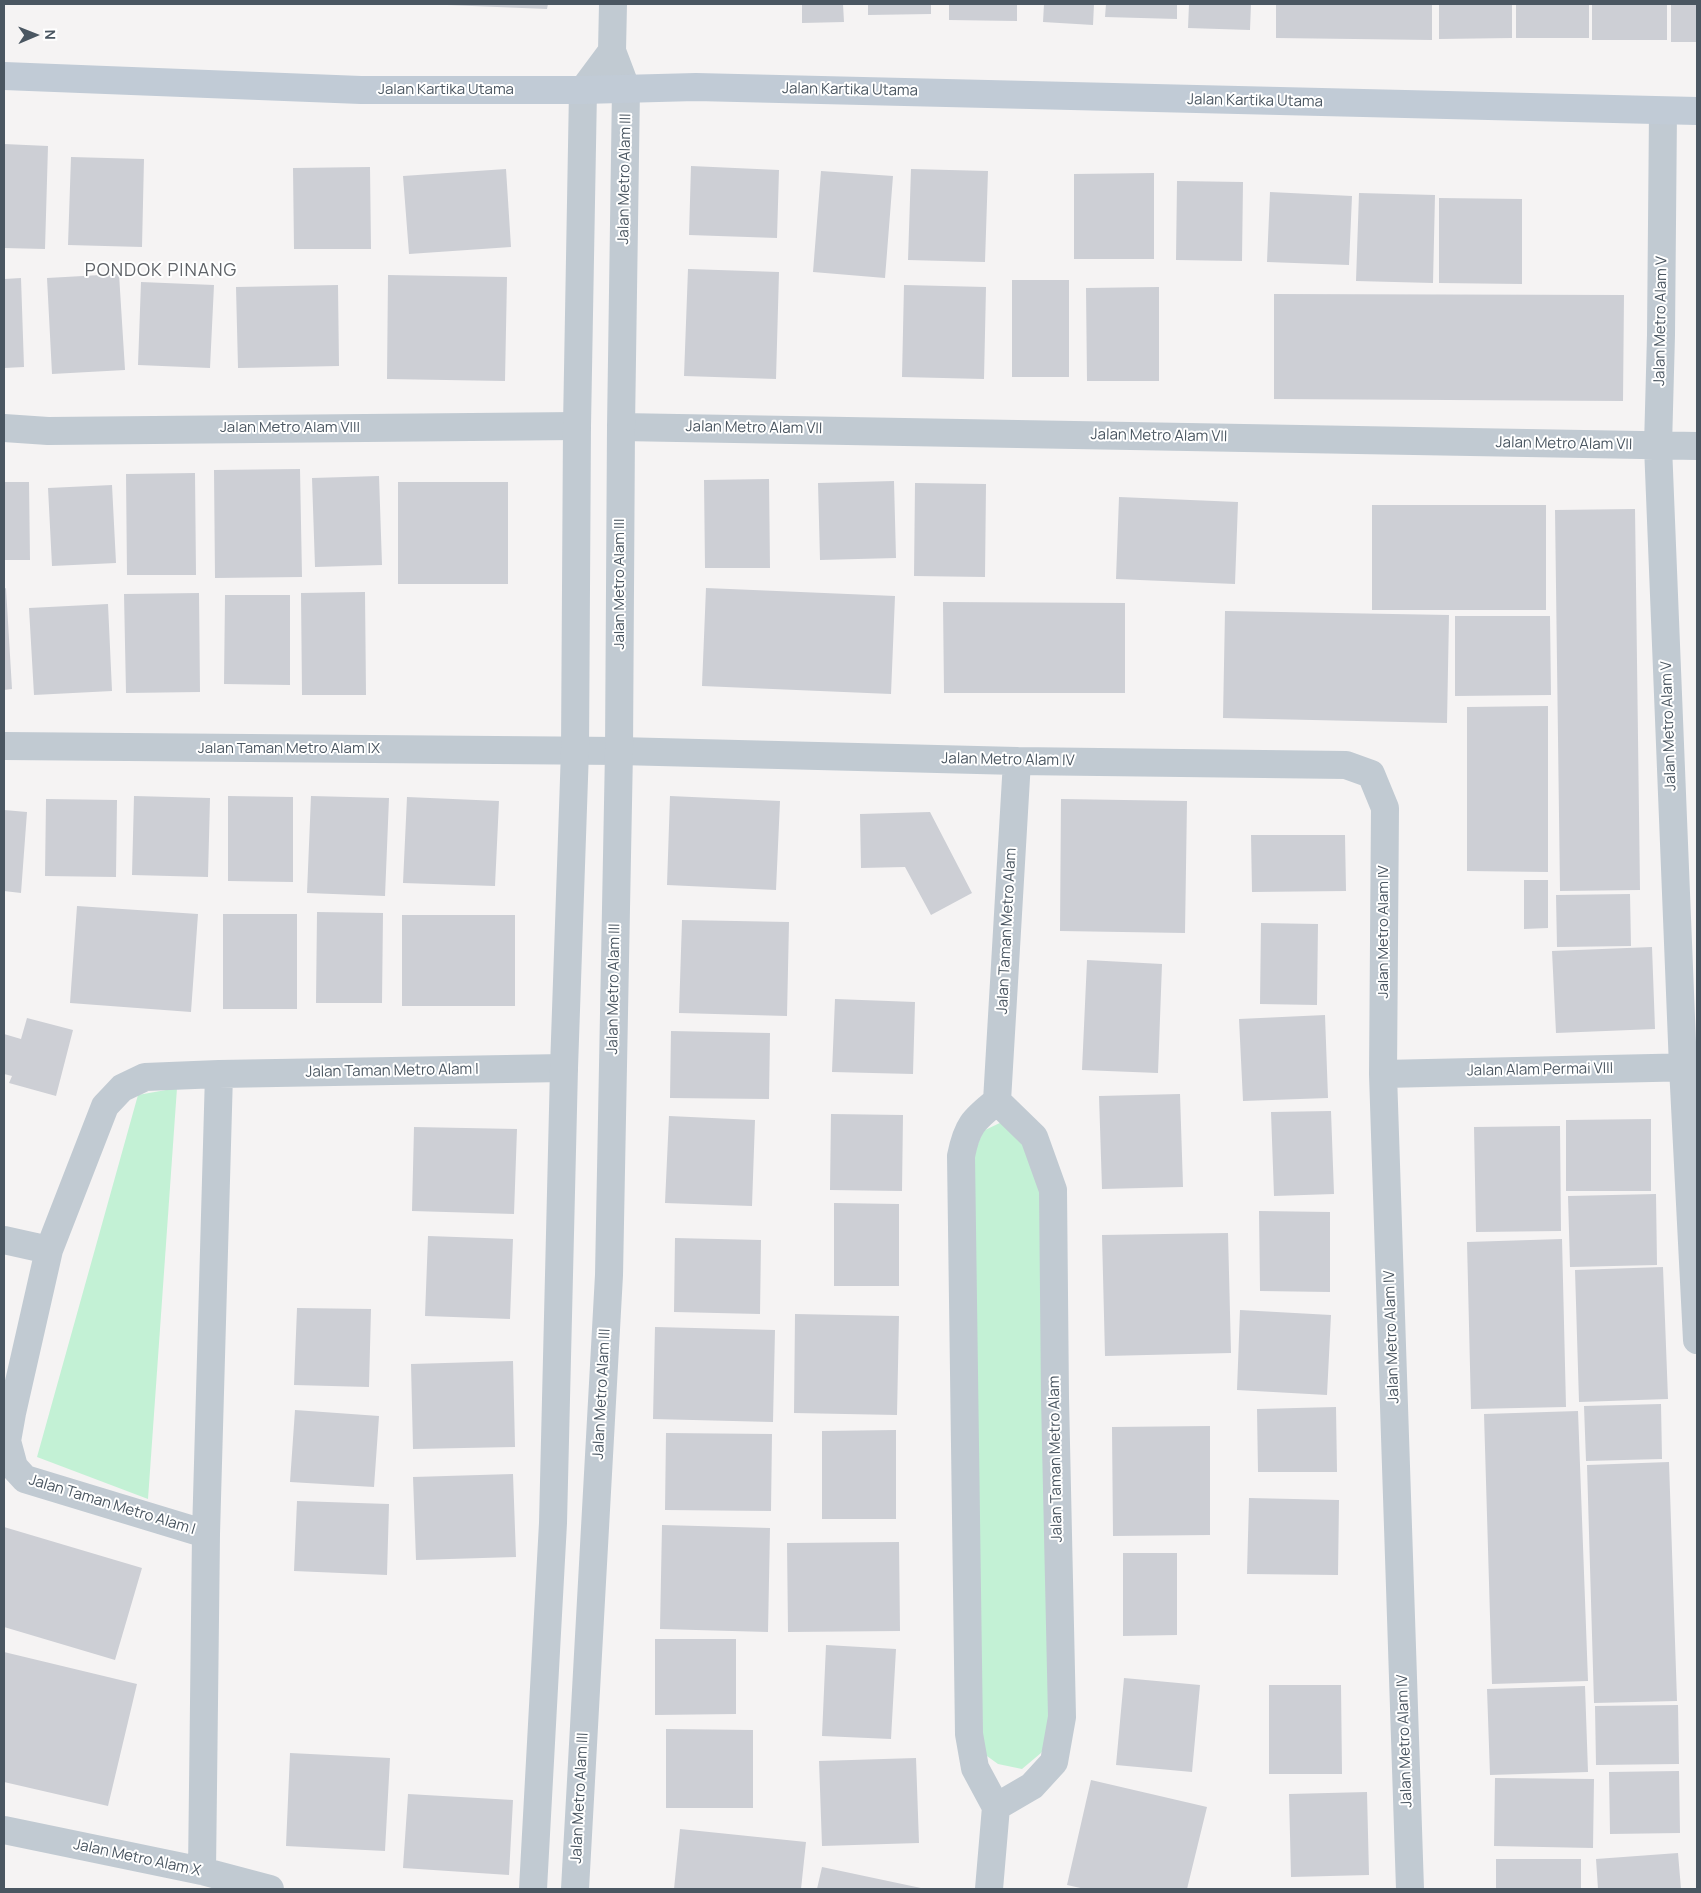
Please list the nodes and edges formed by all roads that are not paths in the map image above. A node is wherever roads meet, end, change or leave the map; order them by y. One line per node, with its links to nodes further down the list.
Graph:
1 (613, 4): 2 (street)
2 (612, 51): 4 (street); 5 (street)
3 (4, 76): 5 (main road, Jalan Kartika Utama)
4 (626, 88): 5 (main road, Jalan Kartika Utama); 6 (main road, Jalan Kartika Utama); 9 (street, Jalan Metro Alam III)
5 (583, 90): 8 (street)
6 (1663, 111): 7 (main road, Jalan Kartika Utama); 11 (street, Jalan Metro Alam V)
7 (1697, 112)
8 (577, 426): 10 (street, Jalan Metro Alam VIII); 14 (street)
9 (621, 427): 11 (street, Jalan Metro Alam VII); 15 (street, Jalan Metro Alam III)
10 (4, 428)
11 (1658, 446): 12 (street, Jalan Metro Alam VII); 17 (street, Jalan Metro Alam V)
12 (1697, 446)
13 (4, 746): 14 (street, Jalan Taman Metro Alam IX)
14 (575, 750): 15 (street, Jalan Metro Alam IV); 18 (street)
15 (620, 751): 16 (street, Jalan Metro Alam IV); 31 (street, Jalan Metro Alam III)
16 (1017, 761): 20 (street, Jalan Metro Alam IV); 21 (street, Jalan Taman Metro Alam)
17 (1690, 1067): 20 (street, Jalan Alam Permai VIII); 24 (street, Jalan Metro Alam V)
18 (564, 1068): 19 (street, Jalan Taman Metro Alam I); 30 (street)
19 (219, 1074): 23 (street, Jalan Taman Metro Alam I); 25 (street, Jalan Taman Metro Alam I)
20 (1383, 1074): 33 (street, Jalan Metro Alam IV)
21 (997, 1101): 26 (street); 26 (street, Jalan Taman Metro Alam)
22 (4, 1240): 23 (street)
23 (49, 1250): 25 (street, Jalan Taman Metro Alam I)
24 (1697, 1340)
25 (206, 1534): 28 (street, Jalan Taman Metro Alam I)
26 (996, 1808): 32 (street)
27 (4, 1830): 28 (street, Jalan Metro Alam X)
28 (202, 1871): 29 (street, Jalan Metro Alam X)
29 (270, 1889)
30 (533, 1889)
31 (575, 1889)
32 (989, 1889)
33 (1410, 1889)

